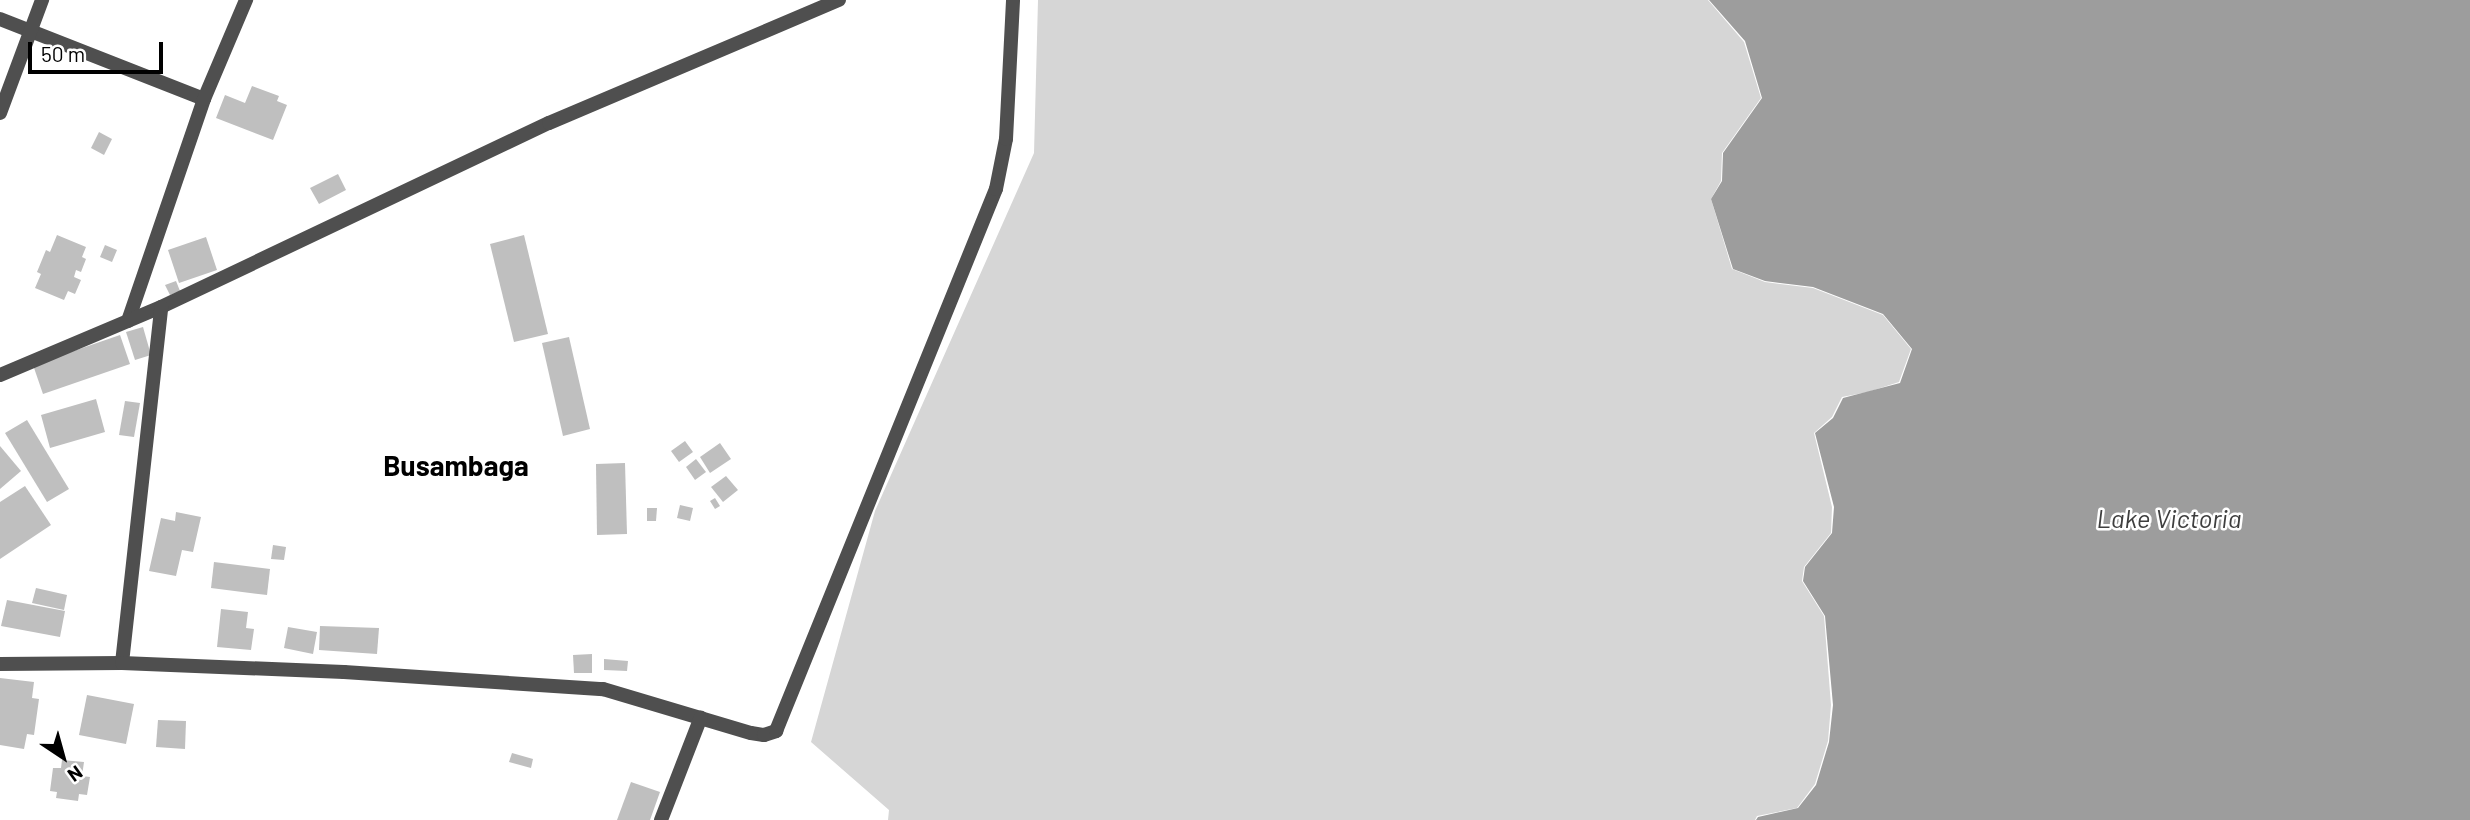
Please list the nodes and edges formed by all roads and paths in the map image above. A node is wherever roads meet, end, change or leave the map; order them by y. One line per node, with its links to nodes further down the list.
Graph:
1 (42, 0): 6 (street)
2 (246, 0): 7 (street)
3 (839, 0): 9 (street)
4 (1013, 0): 14 (street)
5 (0, 19): 6 (street)
6 (30, 31): 7 (street); 8 (street)
7 (204, 99): 10 (street)
8 (0, 113)
9 (162, 307): 10 (street); 12 (street)
10 (128, 321): 11 (street)
11 (0, 374)
12 (122, 663): 13 (street); 14 (street)
13 (0, 664)
14 (701, 717): 15 (street)
15 (661, 820)

